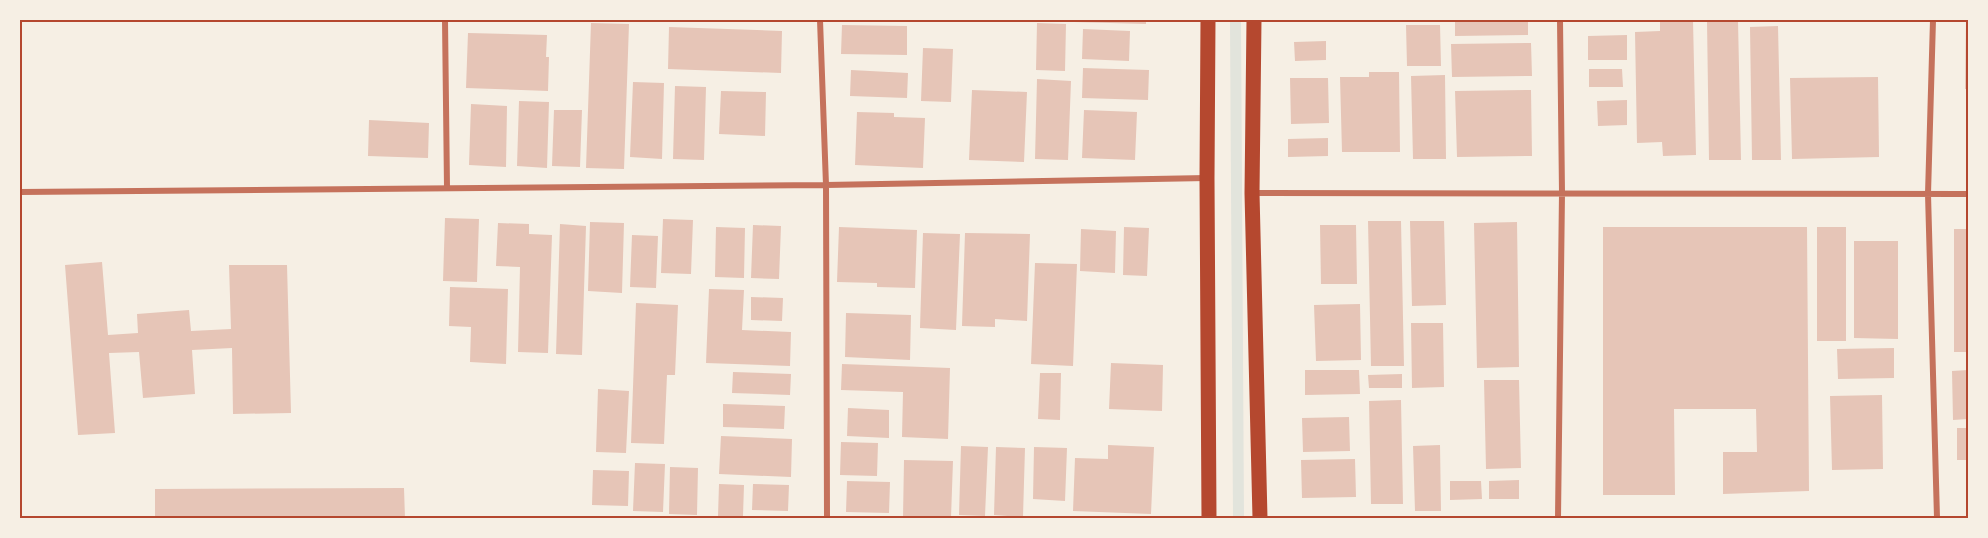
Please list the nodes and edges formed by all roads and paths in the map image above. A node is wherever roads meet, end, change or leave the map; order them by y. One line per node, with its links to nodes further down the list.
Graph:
1 (445, 20): 9 (street)
2 (820, 20): 8 (street)
3 (1208, 20): 7 (main road)
4 (1254, 20): 11 (main road)
5 (1560, 20): 12 (street)
6 (1933, 20): 13 (street)
7 (1207, 178): 8 (street); 16 (main road)
8 (826, 185): 9 (street); 15 (street)
9 (447, 188): 10 (street)
10 (20, 192)
11 (1252, 193): 12 (street); 17 (main road)
12 (1563, 193): 13 (street); 18 (street)
13 (1928, 194): 14 (street); 19 (street)
14 (1968, 194)
15 (827, 519)
16 (1209, 519)
17 (1260, 519)
18 (1557, 519)
19 (1937, 519)

